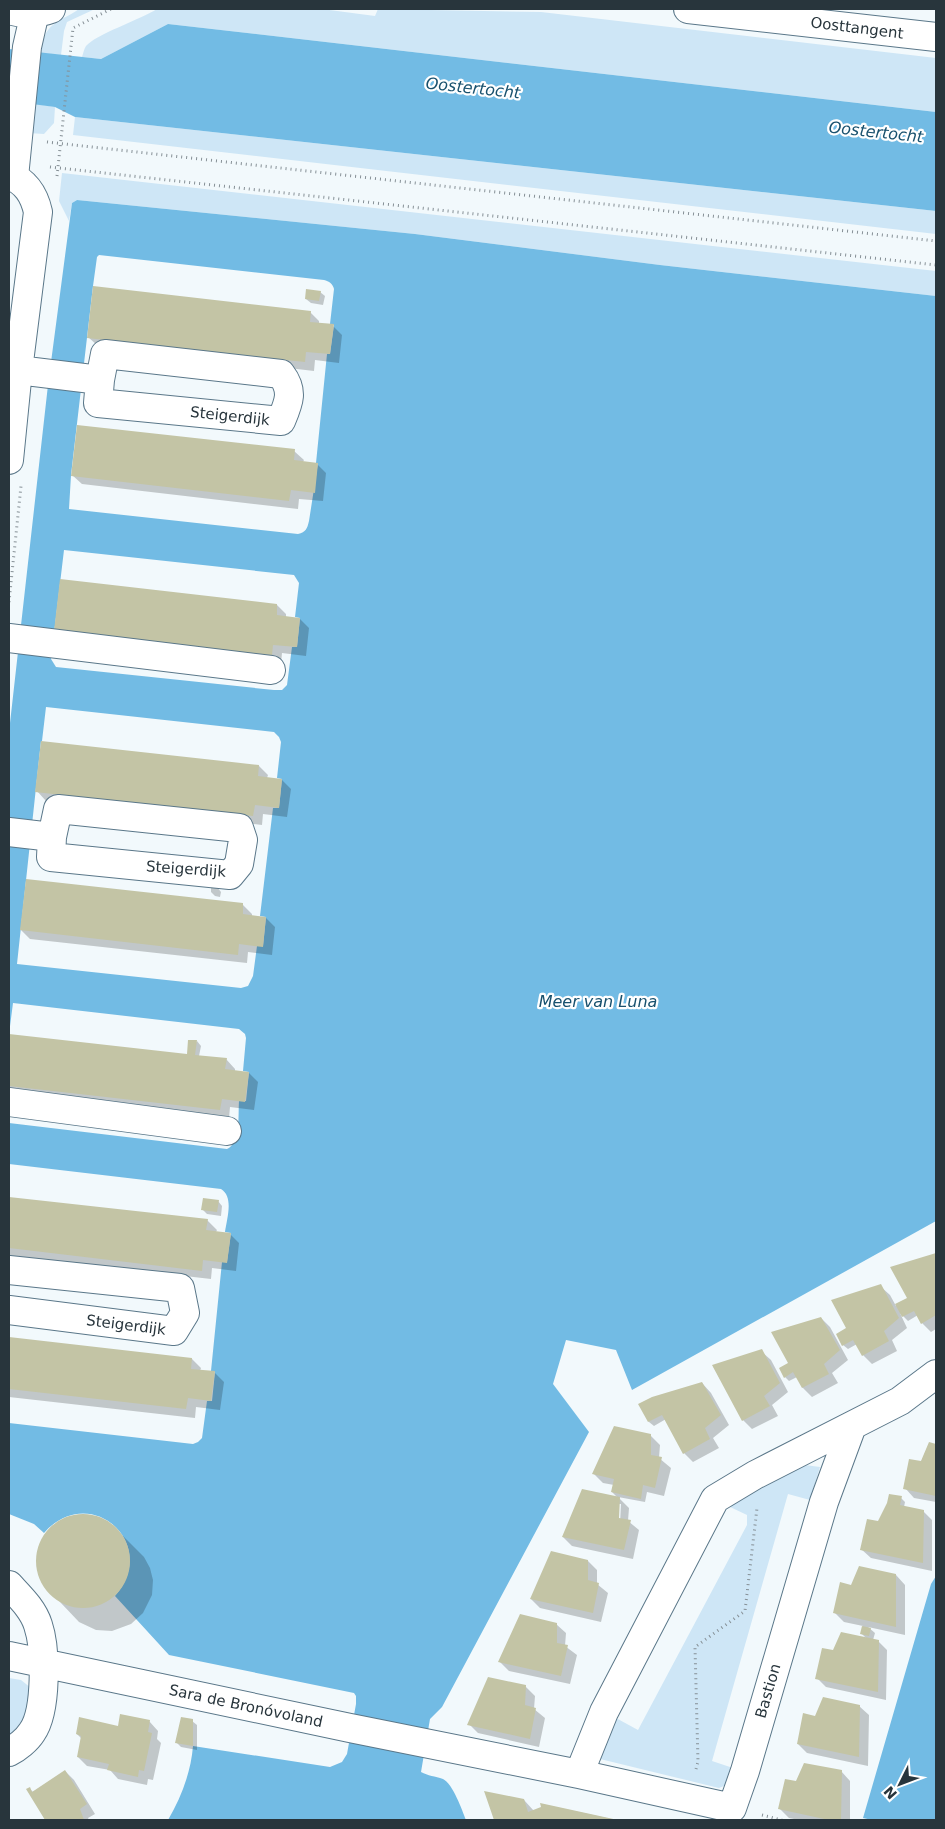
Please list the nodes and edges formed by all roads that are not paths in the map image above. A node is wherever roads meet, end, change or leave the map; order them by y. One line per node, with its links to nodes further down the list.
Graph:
1 (688, 9): 3 (street, Oosttangent)
2 (32, 10): 4 (street)
3 (936, 37)
4 (14, 164): 5 (street)
5 (18, 370): 6 (street); 7 (street)
6 (100, 380): 6 (street, Steigerdijk)
7 (9, 460)
8 (9, 638): 9 (street)
9 (271, 670)
10 (9, 832): 11 (street)
11 (52, 837): 11 (street, Steigerdijk)
12 (9, 1102): 13 (street)
13 (227, 1131)
14 (9, 1270): 15 (street, Steigerdijk)
15 (9, 1310)
16 (936, 1374): 17 (street)
17 (852, 1426): 23 (street); 23 (street, Bastion)
18 (9, 1585): 20 (street)
19 (9, 1656): 20 (street, Sara de Bronóvoland)
20 (44, 1663): 21 (street, Sara de Bronóvoland); 22 (street)
21 (448, 1747): 23 (street, Bastion)
22 (9, 1752)
23 (579, 1774)

